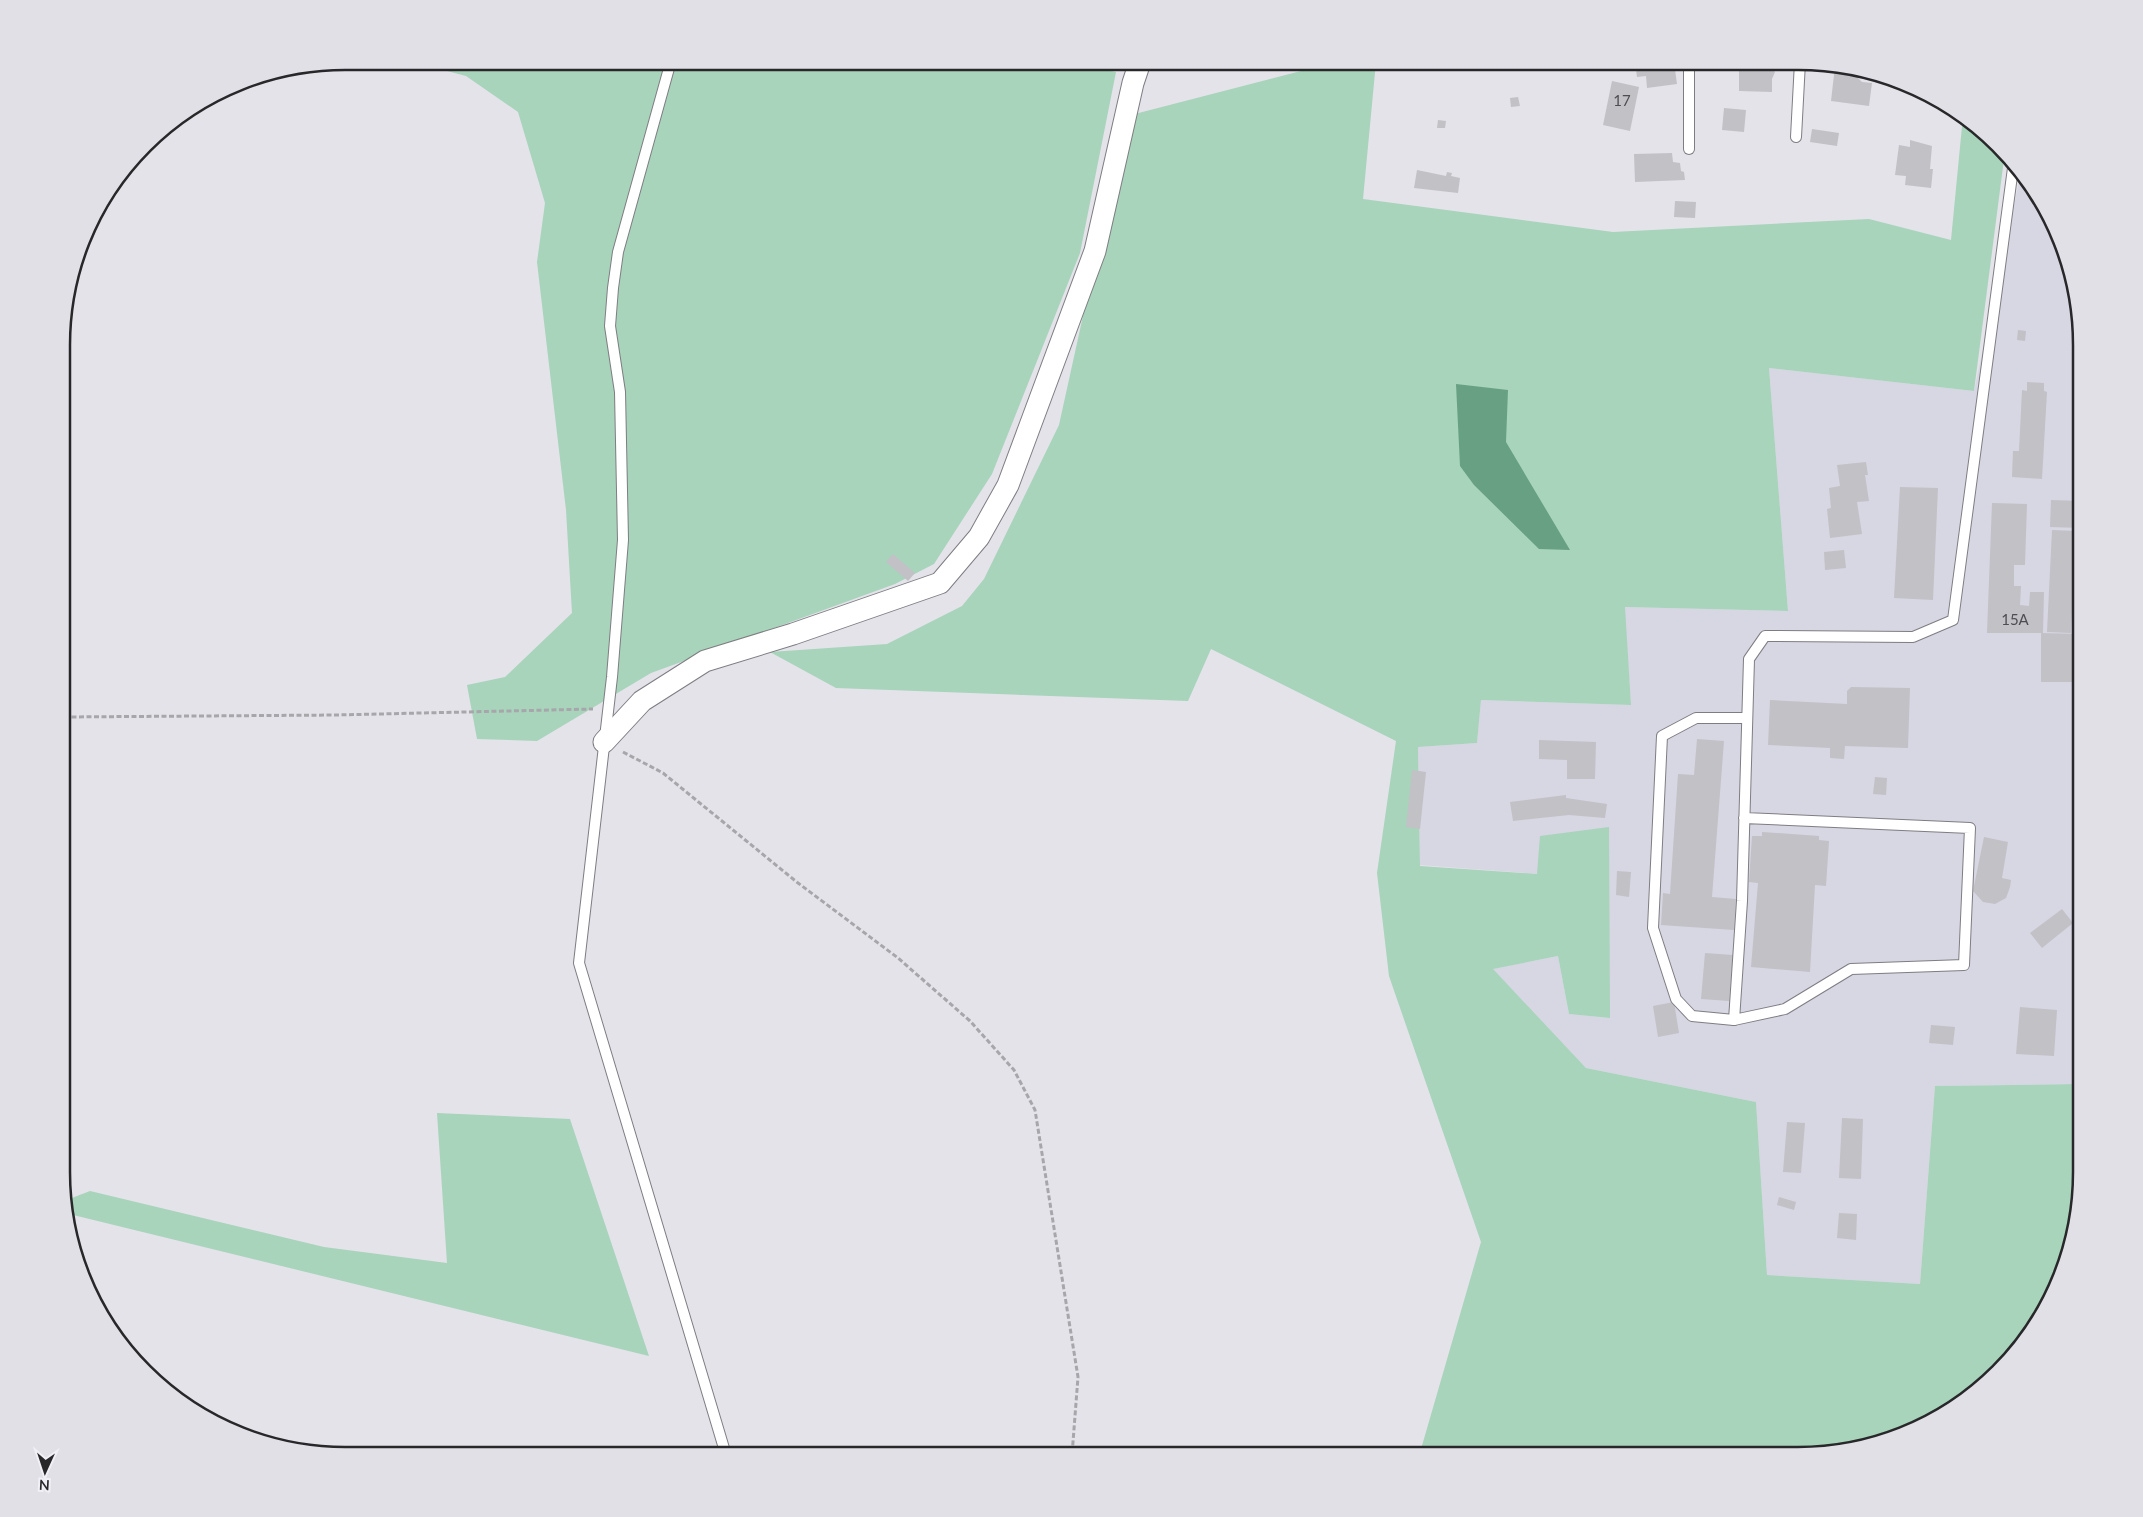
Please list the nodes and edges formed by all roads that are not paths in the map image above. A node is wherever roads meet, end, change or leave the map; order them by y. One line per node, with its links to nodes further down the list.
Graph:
1 (669, 70): 9 (lane)
2 (1137, 70): 9 (street)
3 (1689, 70): 6 (lane)
4 (1800, 70): 5 (lane)
5 (1796, 137)
6 (1689, 149)
7 (2012, 173): 8 (lane)
8 (1747, 718): 10 (lane); 11 (lane)
9 (604, 742): 12 (lane)
10 (1744, 818): 11 (lane); 11 (lane)
11 (1734, 1020)
12 (724, 1447)

